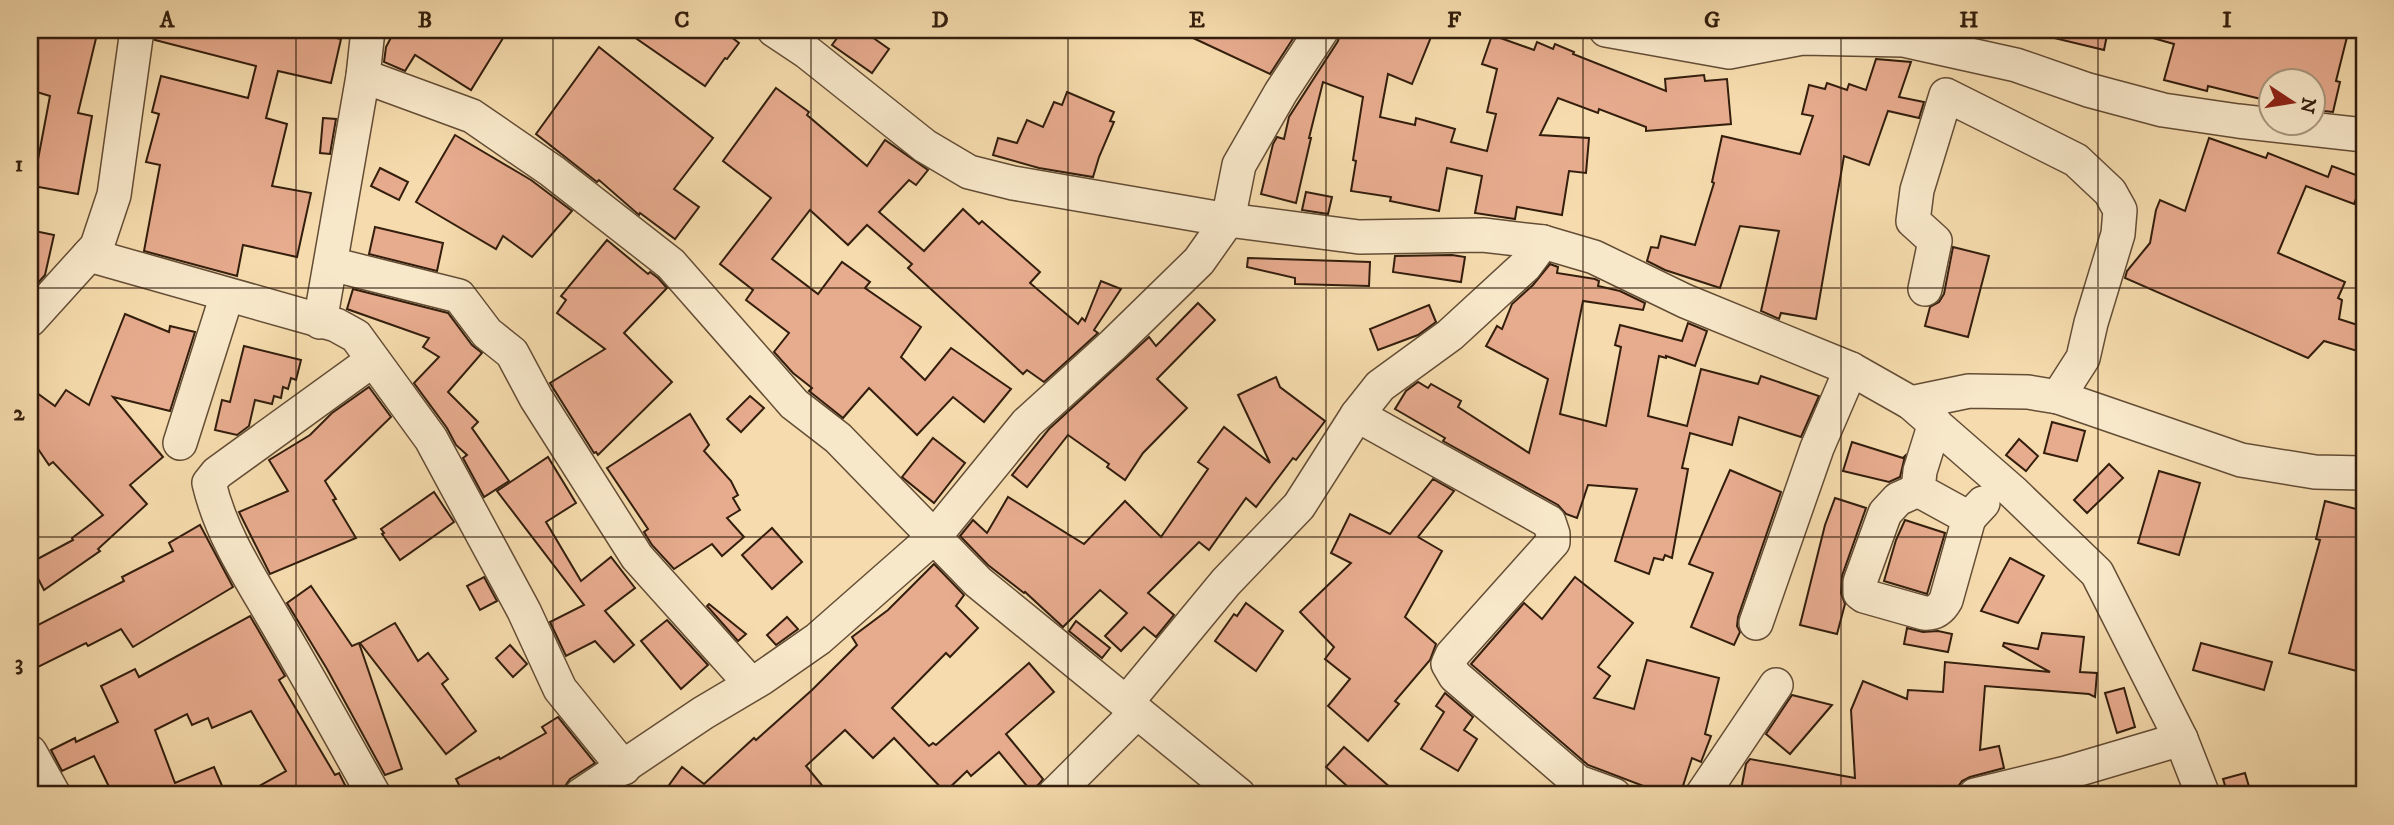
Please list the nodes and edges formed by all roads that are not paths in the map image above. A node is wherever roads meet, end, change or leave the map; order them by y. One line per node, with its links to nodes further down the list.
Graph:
1 (137, 30): 11 (street)
2 (368, 30): 7 (street)
3 (774, 30): 9 (street)
4 (1322, 30): 9 (street)
5 (1619, 31): 6 (street)
6 (1980, 43): 8 (street)
7 (363, 76): 12 (street); 27 (street)
8 (2364, 135)
9 (1228, 220): 10 (street); 27 (street)
10 (1543, 242): 18 (street); 21 (street)
11 (89, 255): 14 (street); 15 (street)
12 (331, 264): 16 (street); 29 (street)
13 (1925, 289): 19 (street)
14 (227, 295): 16 (street); 22 (street)
15 (30, 320)
16 (320, 322): 17 (street)
17 (373, 360): 34 (street); 36 (street)
18 (1851, 369): 20 (street); 28 (street)
19 (2058, 397): 20 (street); 23 (street)
20 (1923, 413): 24 (street); 25 (street)
21 (1357, 415): 31 (street); 40 (street)
22 (180, 443)
23 (2364, 472)
24 (2003, 483): 26 (street); 32 (street)
25 (1918, 490): 26 (street); 26 (street)
26 (1969, 518)
27 (934, 537): 29 (street); 31 (street)
28 (1756, 623)
29 (751, 684): 34 (street)
30 (1776, 685): 41 (street)
31 (1131, 708): 38 (street); 39 (street)
32 (2181, 739): 42 (street); 43 (street)
33 (30, 752): 35 (street)
34 (624, 768): 37 (street)
35 (54, 795)
36 (374, 795)
37 (581, 795)
38 (1054, 795)
39 (1239, 795)
40 (1614, 795)
41 (1702, 795)
42 (1975, 795)
43 (2203, 795)

